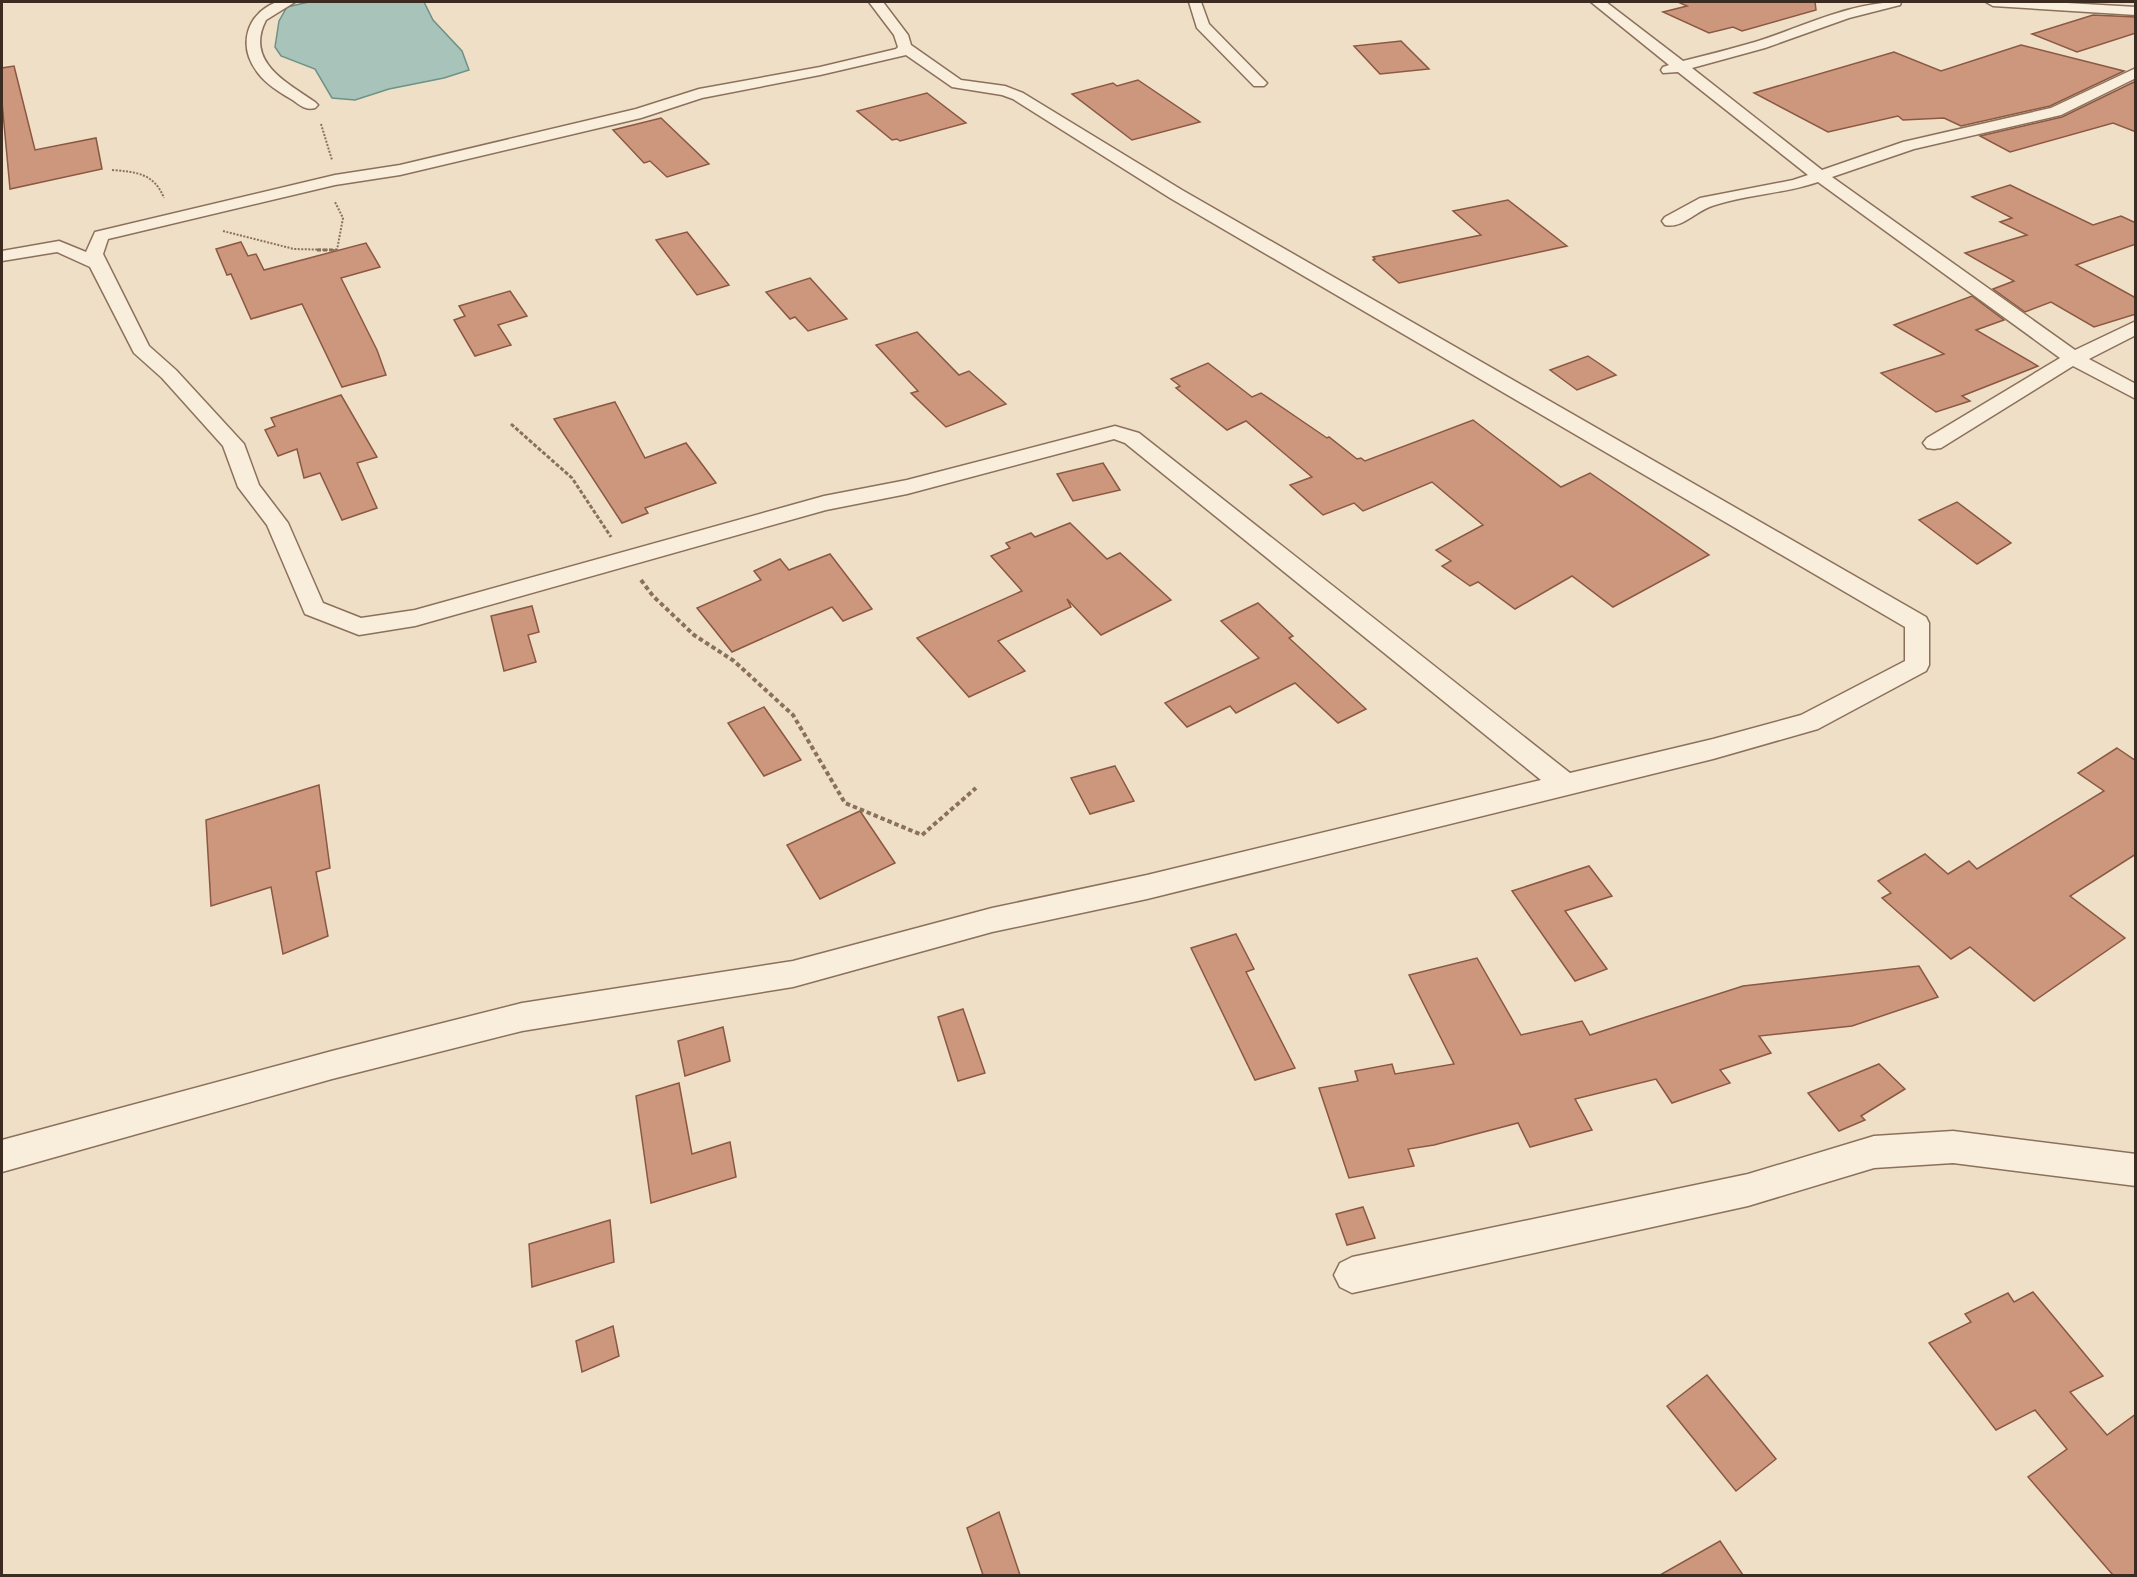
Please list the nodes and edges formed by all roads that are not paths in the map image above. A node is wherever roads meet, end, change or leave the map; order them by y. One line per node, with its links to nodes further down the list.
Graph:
1 (288, 2): 13 (street)
2 (876, 2): 8 (street)
3 (1195, 2): 12 (street)
4 (1598, 2): 9 (street)
5 (1895, 2): 9 (street)
6 (1993, 2): 7 (street)
7 (2136, 11)
8 (905, 47): 16 (street); 24 (street)
9 (1680, 67): 11 (street); 14 (street)
10 (2136, 72): 14 (street)
11 (1660, 75)
12 (1259, 83)
13 (310, 105)
14 (1821, 176): 15 (street); 21 (street)
15 (1671, 221)
16 (101, 236): 17 (street); 19 (street)
17 (59, 246): 18 (street); 19 (street)
18 (2, 256)
19 (97, 264): 24 (street)
20 (2136, 327): 21 (street)
21 (2073, 358): 22 (street); 23 (street)
22 (2136, 393)
23 (1934, 443)
24 (1567, 786): 25 (street)
25 (2, 1156)
26 (2136, 1170): 27 (street)
27 (1352, 1275)

